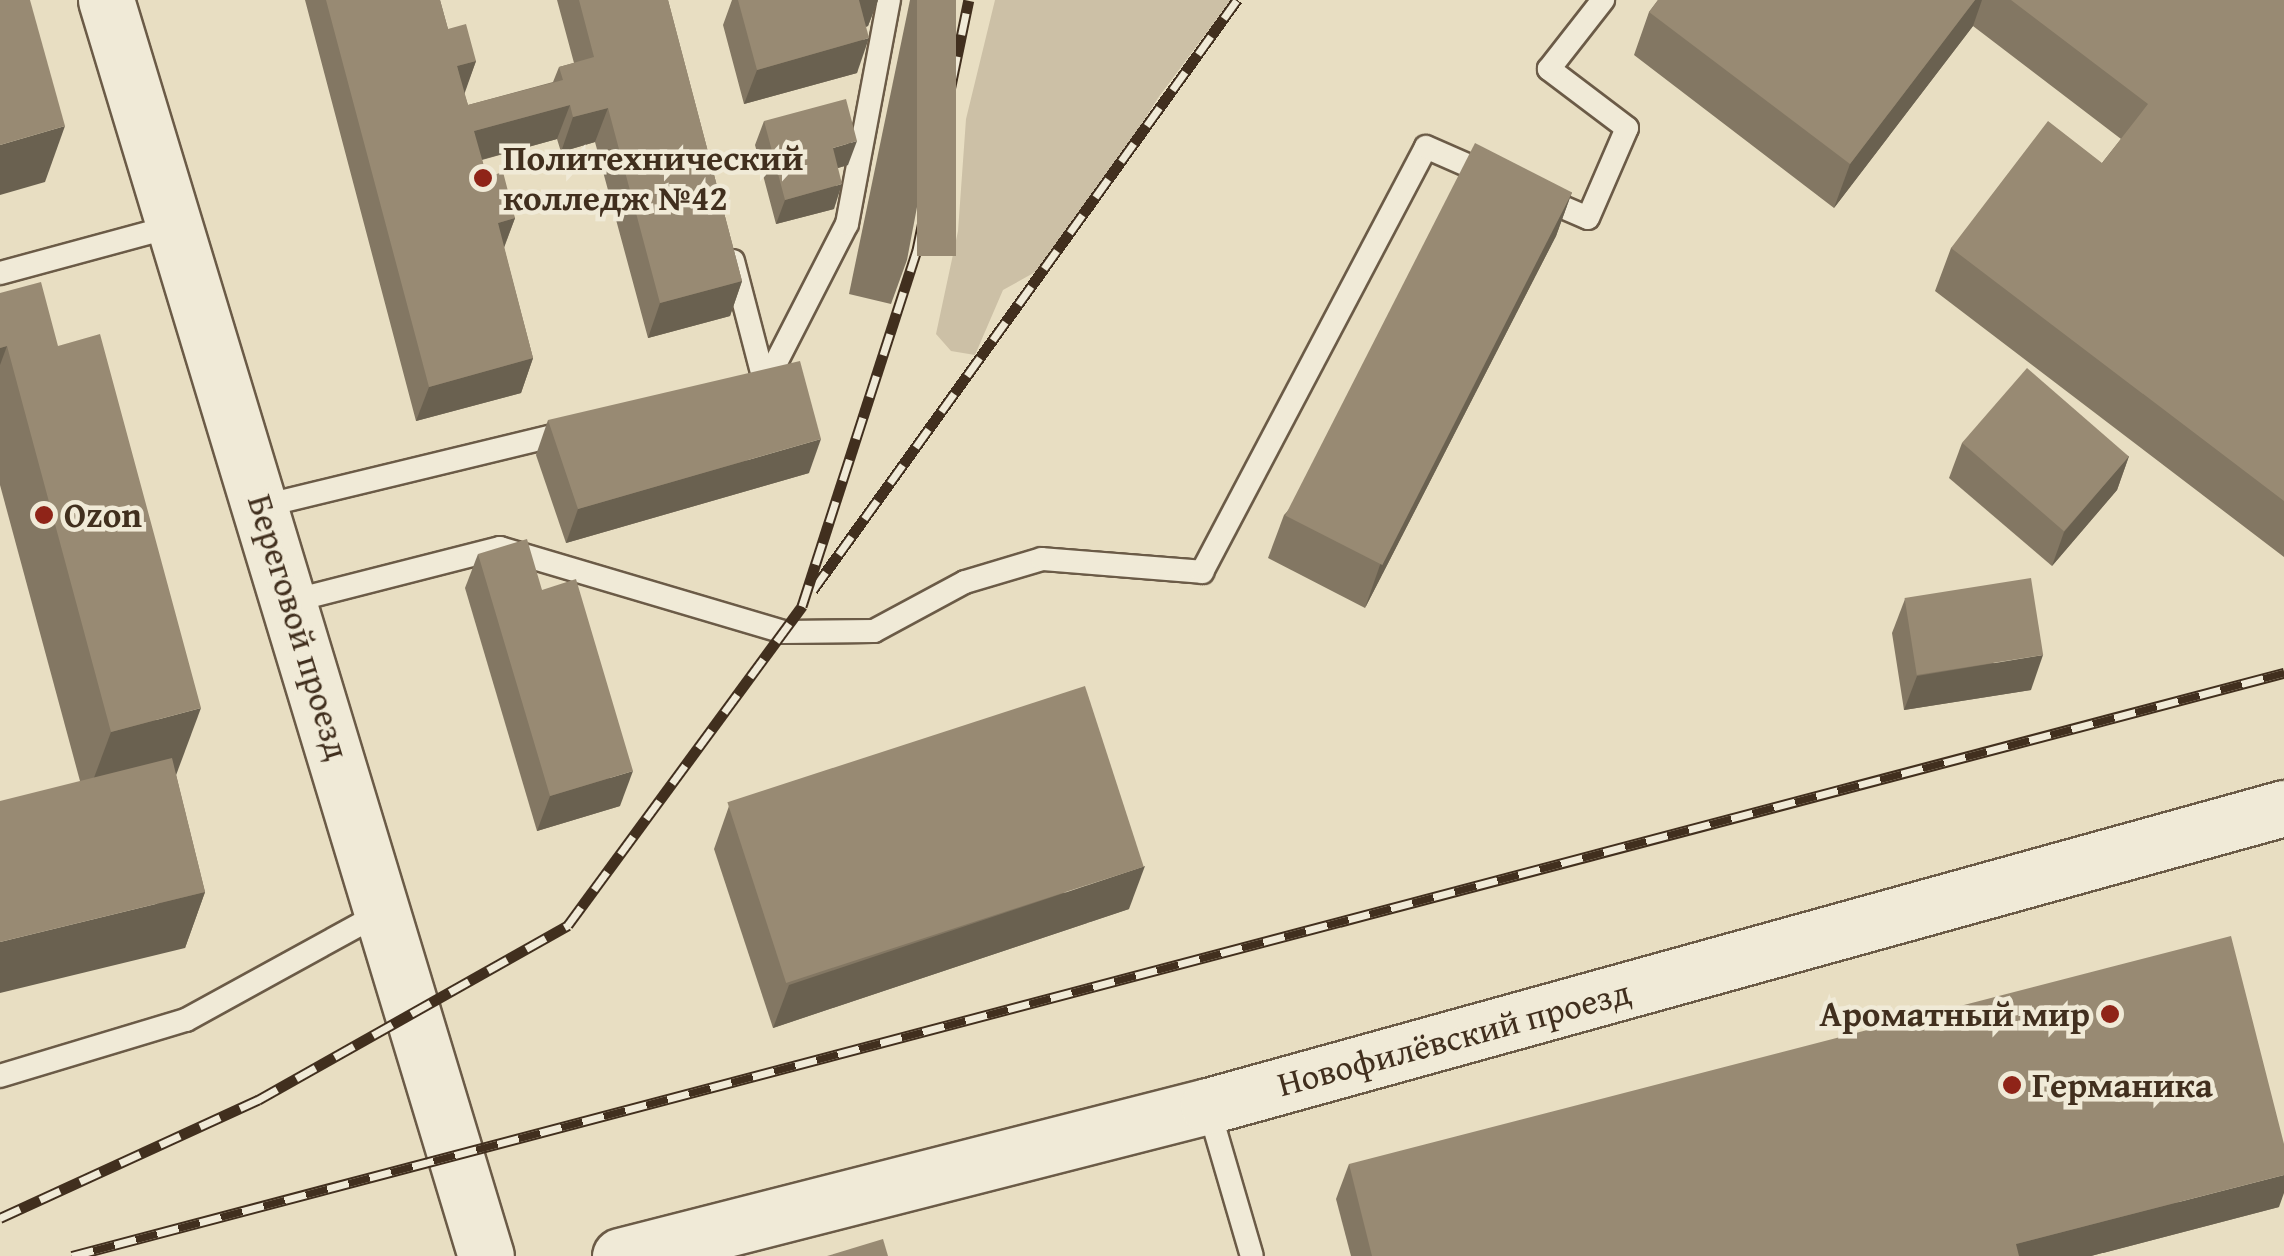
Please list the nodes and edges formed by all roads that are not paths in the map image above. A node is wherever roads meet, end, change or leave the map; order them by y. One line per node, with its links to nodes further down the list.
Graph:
1 (106, 0): 4 (street, Береговой проезд)
2 (889, 0): 7 (lane)
3 (1603, 0): 11 (lane)
4 (178, 225): 6 (lane); 10 (street, Береговой проезд)
5 (725, 230): 7 (lane)
6 (0, 273)
7 (765, 384): 8 (lane)
8 (726, 393)
9 (591, 427): 10 (lane)
10 (262, 506): 11 (street, Береговой проезд)
11 (288, 602): 13 (street, Береговой проезд)
12 (2284, 808): 15 (street, Новофилёвский проезд)
13 (384, 912): 14 (lane); 16 (street, Береговой проезд)
14 (0, 1076)
15 (1208, 1106): 17 (street, Новофилёвский проезд); 18 (lane)
16 (486, 1256)
17 (620, 1256)
18 (1252, 1256)

